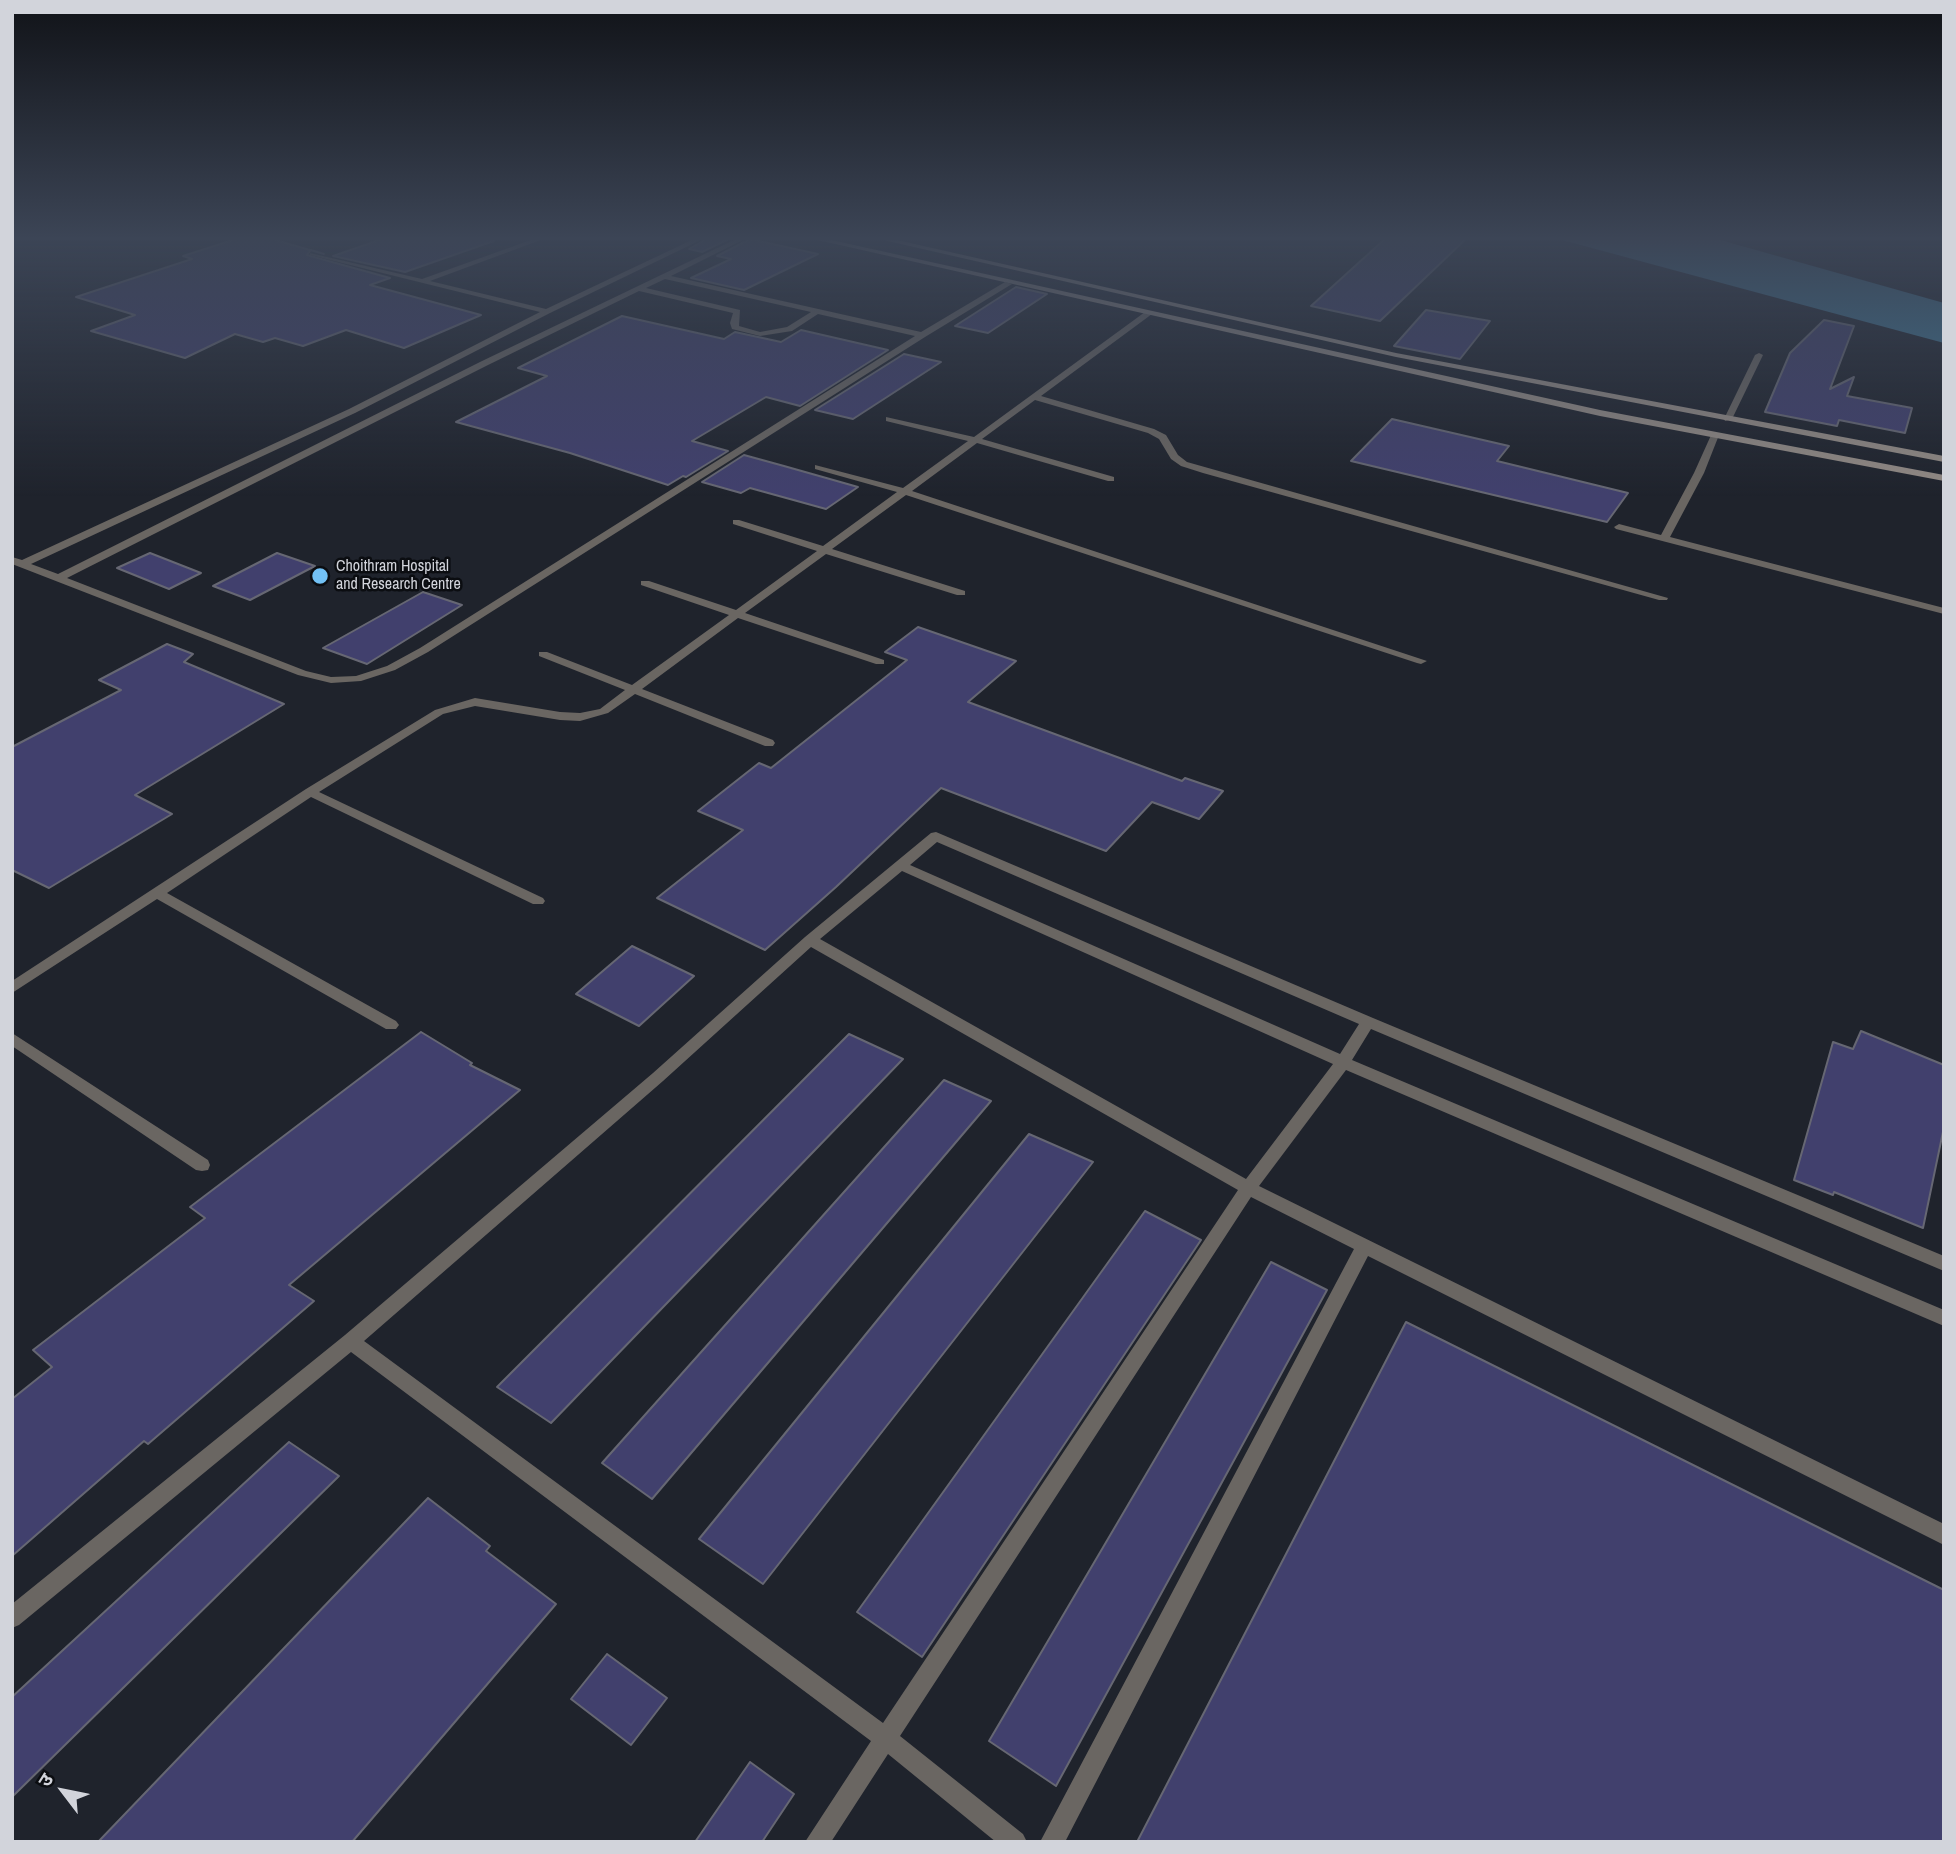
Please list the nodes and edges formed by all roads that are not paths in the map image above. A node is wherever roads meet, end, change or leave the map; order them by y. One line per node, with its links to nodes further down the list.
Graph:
1 (522, 324): 12 (lane)
2 (567, 324): 13 (lane)
3 (734, 324): 4 (lane)
4 (798, 324)
5 (869, 324): 10 (lane)
6 (941, 324): 10 (lane)
7 (1135, 324): 14 (lane)
8 (1191, 324): 17 (main road)
9 (1256, 324): 16 (main road)
10 (922, 335): 29 (lane)
11 (1759, 355): 16 (lane)
12 (454, 357): 13 (lane); 28 (lane)
13 (483, 364): 29 (lane)
14 (1034, 397): 18 (lane); 32 (lane)
15 (889, 419): 18 (lane)
16 (1728, 419): 19 (main road)
17 (1715, 435): 21 (main road); 26 (lane)
18 (975, 440): 22 (lane); 23 (lane)
19 (1944, 460)
20 (818, 467): 23 (lane)
21 (1944, 478)
22 (1111, 479)
23 (903, 491): 27 (lane); 36 (lane)
24 (736, 522): 27 (lane)
25 (1619, 527): 26 (lane)
26 (1663, 540): 33 (lane)
27 (823, 550): 31 (lane); 34 (lane)
28 (18, 562): 29 (lane)
29 (58, 578)
30 (645, 583): 34 (lane)
31 (961, 593)
32 (1663, 598)
33 (1944, 611)
34 (737, 614): 37 (lane); 38 (lane)
35 (543, 654): 38 (lane)
36 (1422, 661)
37 (880, 662)
38 (636, 690): 39 (lane); 40 (lane)
39 (769, 743)
40 (310, 792): 42 (lane); 43 (lane)
41 (901, 866): 44 (lane); 46 (lane); 49 (lane)
42 (159, 894): 45 (lane); 47 (lane)
43 (538, 901)
44 (810, 940): 51 (lane); 55 (lane)
45 (12, 988)
46 (1368, 1022): 49 (lane); 53 (lane)
47 (391, 1025)
48 (12, 1038): 50 (lane)
49 (1343, 1062): 51 (lane); 54 (lane)
50 (202, 1165)
51 (1248, 1188): 52 (lane); 58 (lane)
52 (1365, 1246): 56 (lane); 61 (lane)
53 (1944, 1264)
54 (1944, 1318)
55 (351, 1341): 57 (lane); 58 (lane)
56 (1944, 1535)
57 (12, 1618)
58 (885, 1738): 59 (lane); 60 (lane)
59 (817, 1842)
60 (1015, 1842)
61 (1052, 1842)

